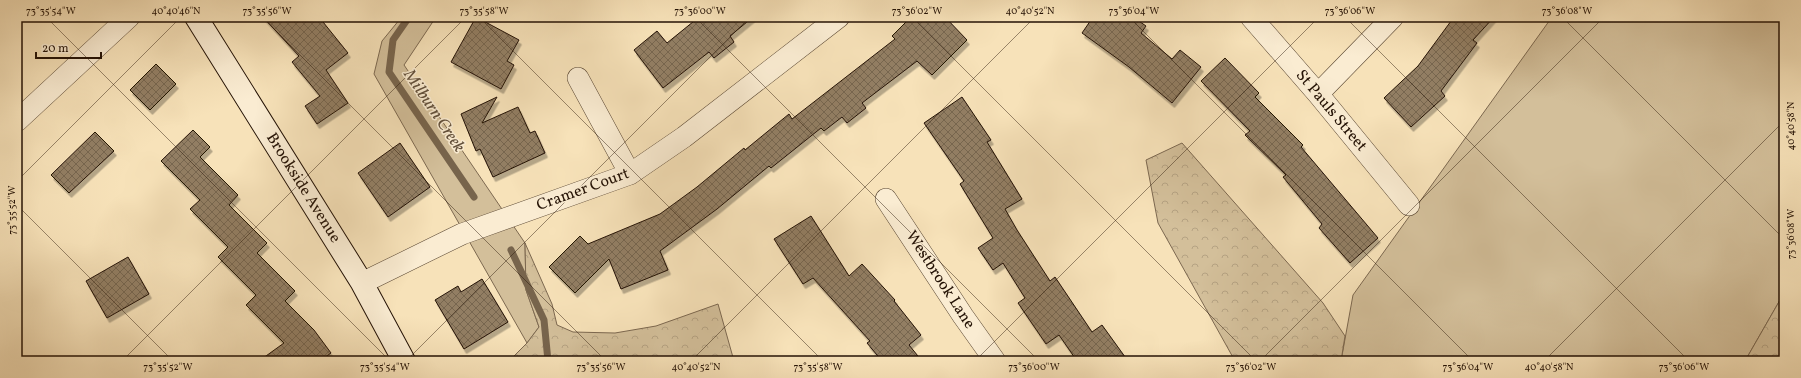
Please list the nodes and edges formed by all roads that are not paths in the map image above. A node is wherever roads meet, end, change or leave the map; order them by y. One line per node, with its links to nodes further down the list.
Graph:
1 (129, 17): 8 (street)
2 (196, 17): 12 (main road, Brookside Avenue)
3 (839, 17): 9 (street, Cramer Court)
4 (1251, 17): 7 (street, St Pauls Street)
5 (1393, 17): 7 (street)
6 (578, 78): 9 (street)
7 (1318, 94): 11 (street, St Pauls Street)
8 (17, 121)
9 (630, 174): 12 (street, Cramer Court)
10 (886, 199): 14 (street, Westbrook Lane)
11 (1409, 205)
12 (362, 283): 13 (main road, Brookside Avenue)
13 (404, 361)
14 (995, 361)

